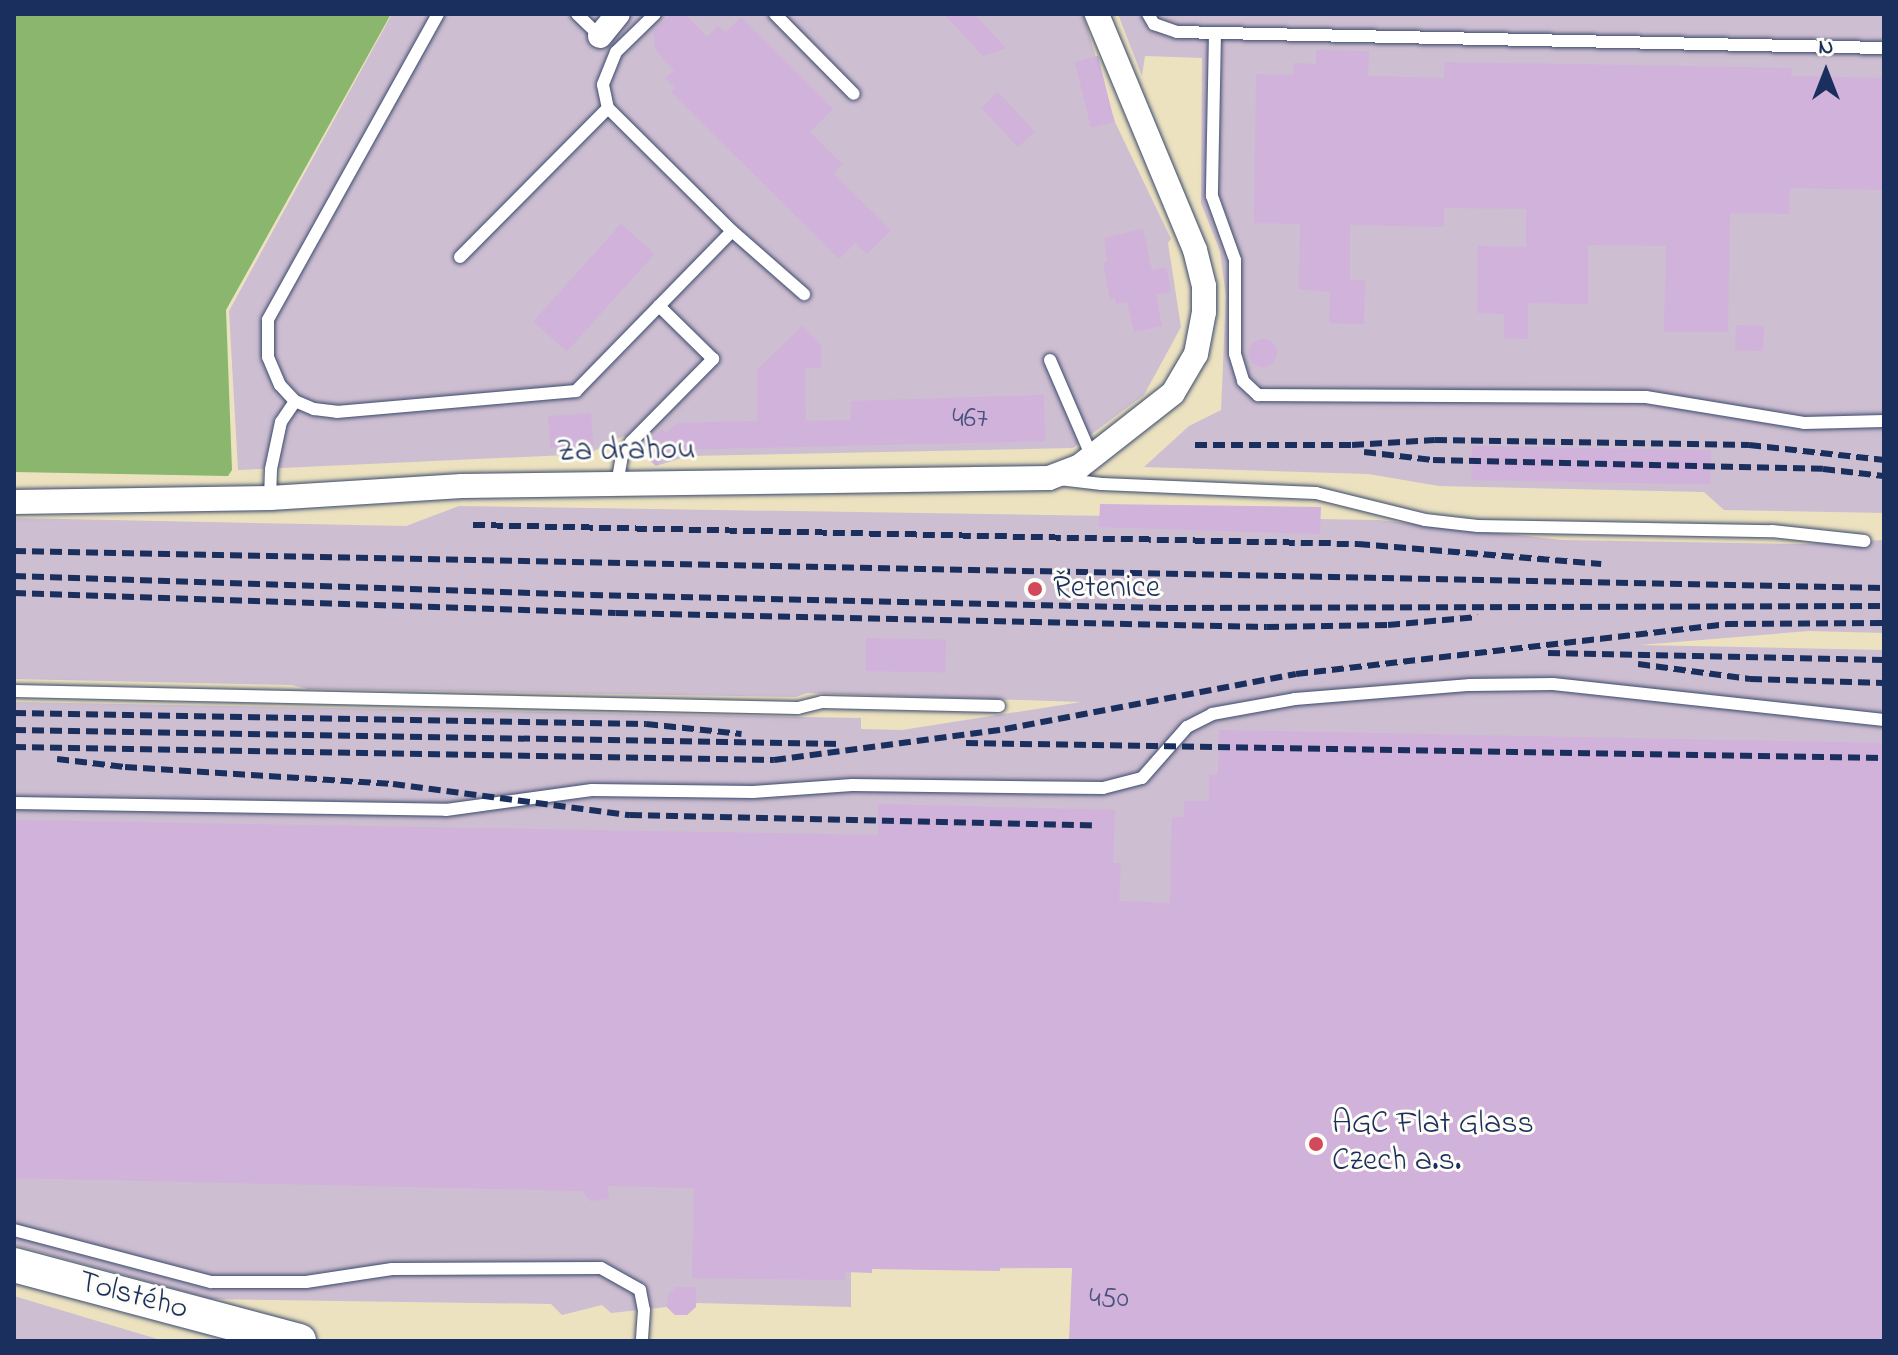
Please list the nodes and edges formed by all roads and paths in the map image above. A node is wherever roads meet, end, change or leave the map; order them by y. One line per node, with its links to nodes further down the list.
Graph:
1 (438, 14): 18 (lane)
2 (577, 14): 9 (lane)
3 (618, 14): 9 (street)
4 (655, 14): 9 (lane)
5 (775, 14): 11 (lane)
6 (1148, 14): 8 (lane)
7 (1104, 16): 20 (street)
8 (1215, 33): 10 (lane); 19 (lane)
9 (608, 44): 12 (lane)
10 (1884, 48)
11 (854, 94)
12 (608, 108): 13 (lane); 14 (lane)
13 (732, 231): 15 (lane); 16 (lane)
14 (460, 257)
15 (804, 294)
16 (659, 306): 18 (lane); 22 (lane)
17 (1050, 360): 20 (lane)
18 (295, 401): 23 (lane)
19 (1884, 421)
20 (1092, 457): 21 (street)
21 (1049, 478): 22 (street, Za drahou); 25 (lane)
22 (617, 484): 23 (street, Za drahou)
23 (270, 498): 24 (street, Za drahou)
24 (14, 502)
25 (1864, 541)
26 (14, 691): 27 (lane)
27 (999, 706)
28 (1884, 720): 29 (lane)
29 (14, 803)
30 (14, 1230): 33 (lane)
31 (14, 1265): 32 (street, Tolstého)
32 (299, 1341)
33 (642, 1341)

